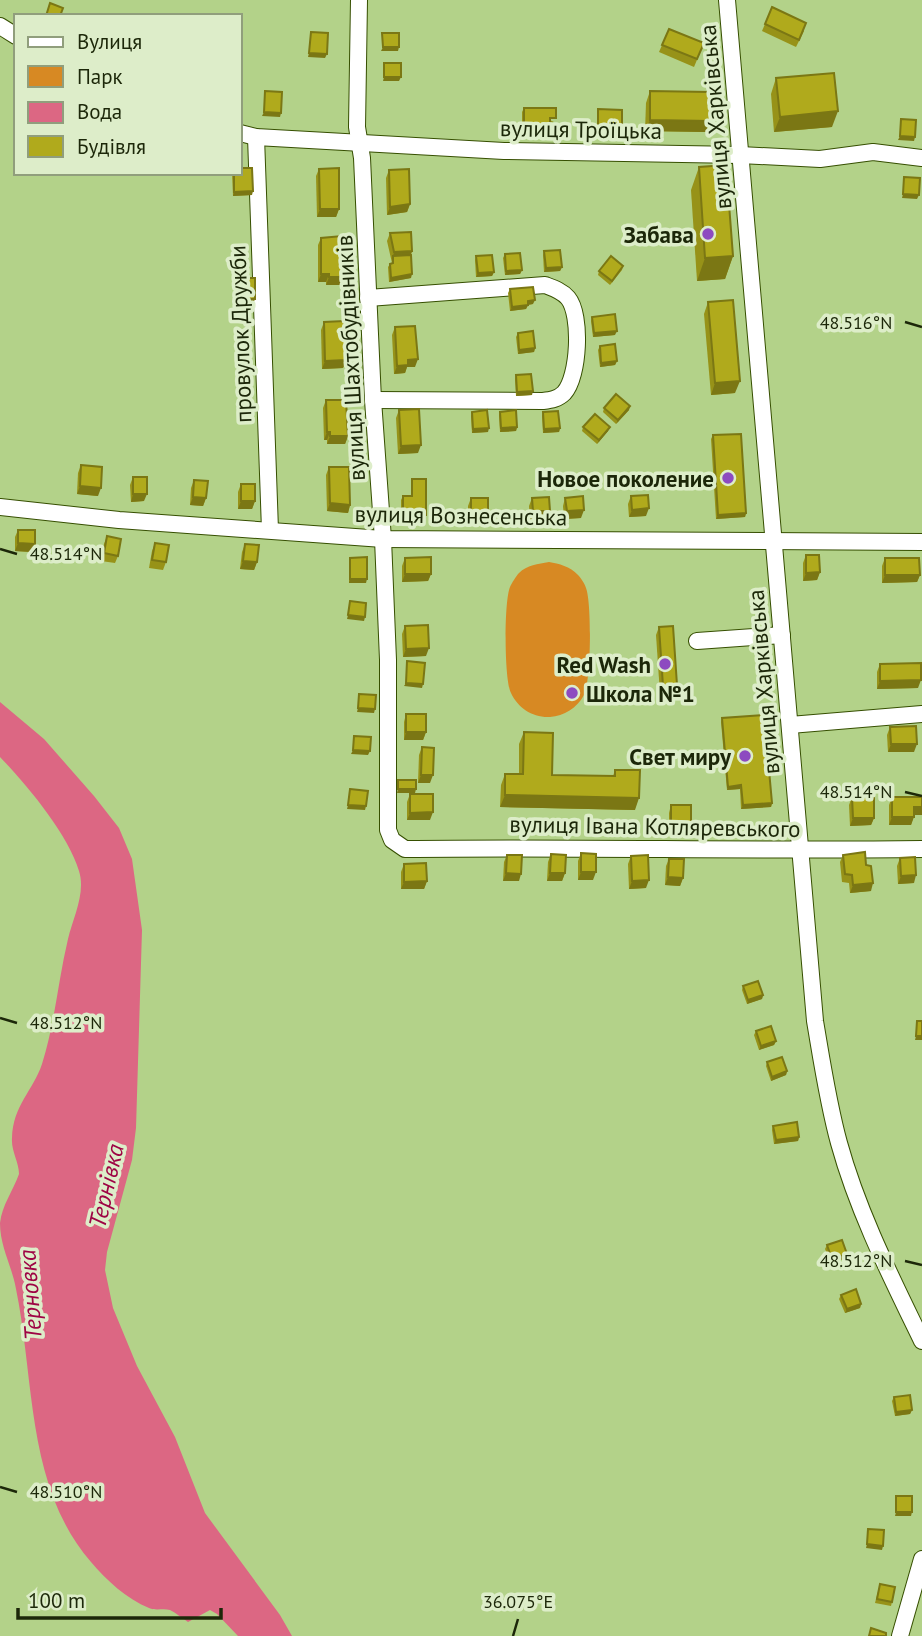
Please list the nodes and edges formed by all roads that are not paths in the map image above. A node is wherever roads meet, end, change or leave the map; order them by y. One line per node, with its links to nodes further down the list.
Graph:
1 (359, 0): 5 (street, вулиця Шахтобудівників)
2 (727, 0): 6 (street, вулиця Харківська)
3 (242, 134): 4 (street, вулиця Троїцька)
4 (256, 137): 5 (street, вулиця Троїцька); 11 (street, провулок Дружби)
5 (360, 144): 6 (street, вулиця Троїцька); 8 (street, вулиця Шахтобудівників)
6 (740, 155): 7 (street, вулиця Троїцька); 13 (street, вулиця Харківська)
7 (922, 158)
8 (368, 298): 9 (street, вулиця Шахтобудівників); 9 (street)
9 (373, 400): 12 (street, вулиця Шахтобудівників)
10 (0, 507): 11 (street, вулиця Вознесенська)
11 (270, 530): 12 (street, вулиця Вознесенська)
12 (383, 539): 13 (street, вулиця Вознесенська); 19 (street, вулиця Шахтобудівників)
13 (774, 541): 14 (street, вулиця Вознесенська); 15 (street, вулиця Харківська)
14 (922, 542)
15 (782, 635): 16 (street); 18 (street, вулиця Харківська)
16 (697, 641)
17 (922, 714): 18 (street)
18 (790, 725): 21 (street, вулиця Харківська)
19 (391, 840): 21 (street, вулиця Івана Котляревського)
20 (922, 849): 21 (street, вулиця Івана Котляревського)
21 (800, 851): 22 (street, вулиця Харківська)
22 (922, 1341)
23 (922, 1559): 24 (street)
24 (900, 1636)

